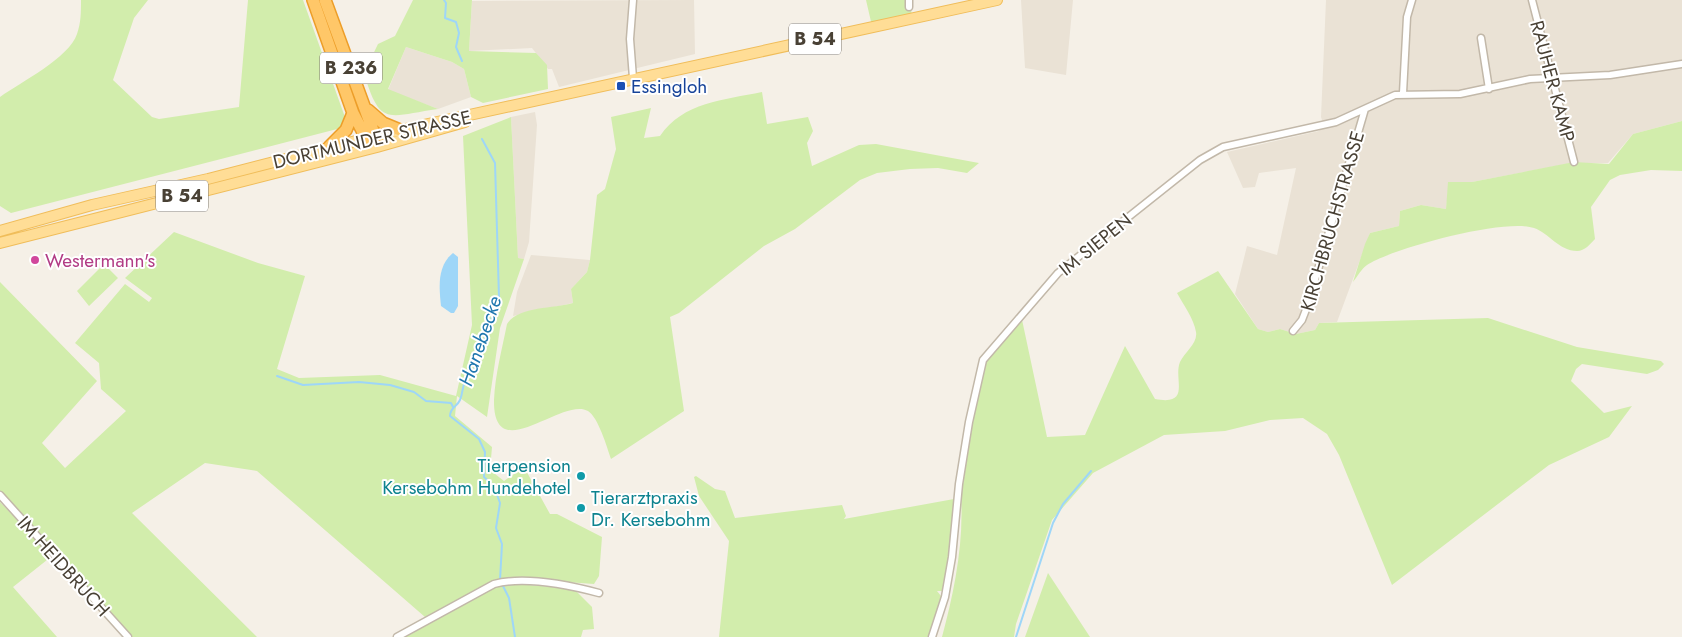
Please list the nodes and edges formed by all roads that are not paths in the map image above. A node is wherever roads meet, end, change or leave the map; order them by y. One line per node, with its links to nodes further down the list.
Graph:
1 (313, 0): 16 (highway, B 236)
2 (325, 0): 13 (highway, B 236)
3 (633, 0): 9 (street)
4 (997, 0): 9 (main road, B 54)
5 (1412, 0): 12 (street)
6 (1532, 0): 10 (street, RAUHER KAMP)
7 (1481, 38): 11 (street)
8 (1682, 64): 10 (street)
9 (633, 78): 15 (main road, B 54)
10 (1552, 78): 11 (street); 20 (street, RAUHER KAMP)
11 (1489, 88): 12 (street)
12 (1403, 93): 14 (street, IM SIEPEN)
13 (366, 107): 17 (highway); 18 (highway, B 236)
14 (1365, 109): 23 (street, KIRCHBRUCHSTRASSE); 28 (street, IM SIEPEN)
15 (487, 112): 17 (main road, DORTMUNDER STRASSE / B 54); 18 (main road, DORTMUNDER STRASSE / B 54)
16 (353, 113): 18 (highway, B 236); 19 (highway)
17 (400, 130): 18 (main road, DORTMUNDER STRASSE / B 54)
18 (370, 143): 19 (main road, DORTMUNDER STRASSE / B 54); 22 (main road, DORTMUNDER STRASSE / B 54)
19 (329, 147): 21 (main road, DORTMUNDER STRASSE / B 54)
20 (1574, 162)
21 (0, 230)
22 (0, 244)
23 (1294, 330)
24 (0, 495): 26 (street, IM HEIDBRUCH)
25 (599, 593): 27 (street)
26 (128, 637)
27 (397, 637)
28 (932, 637)

